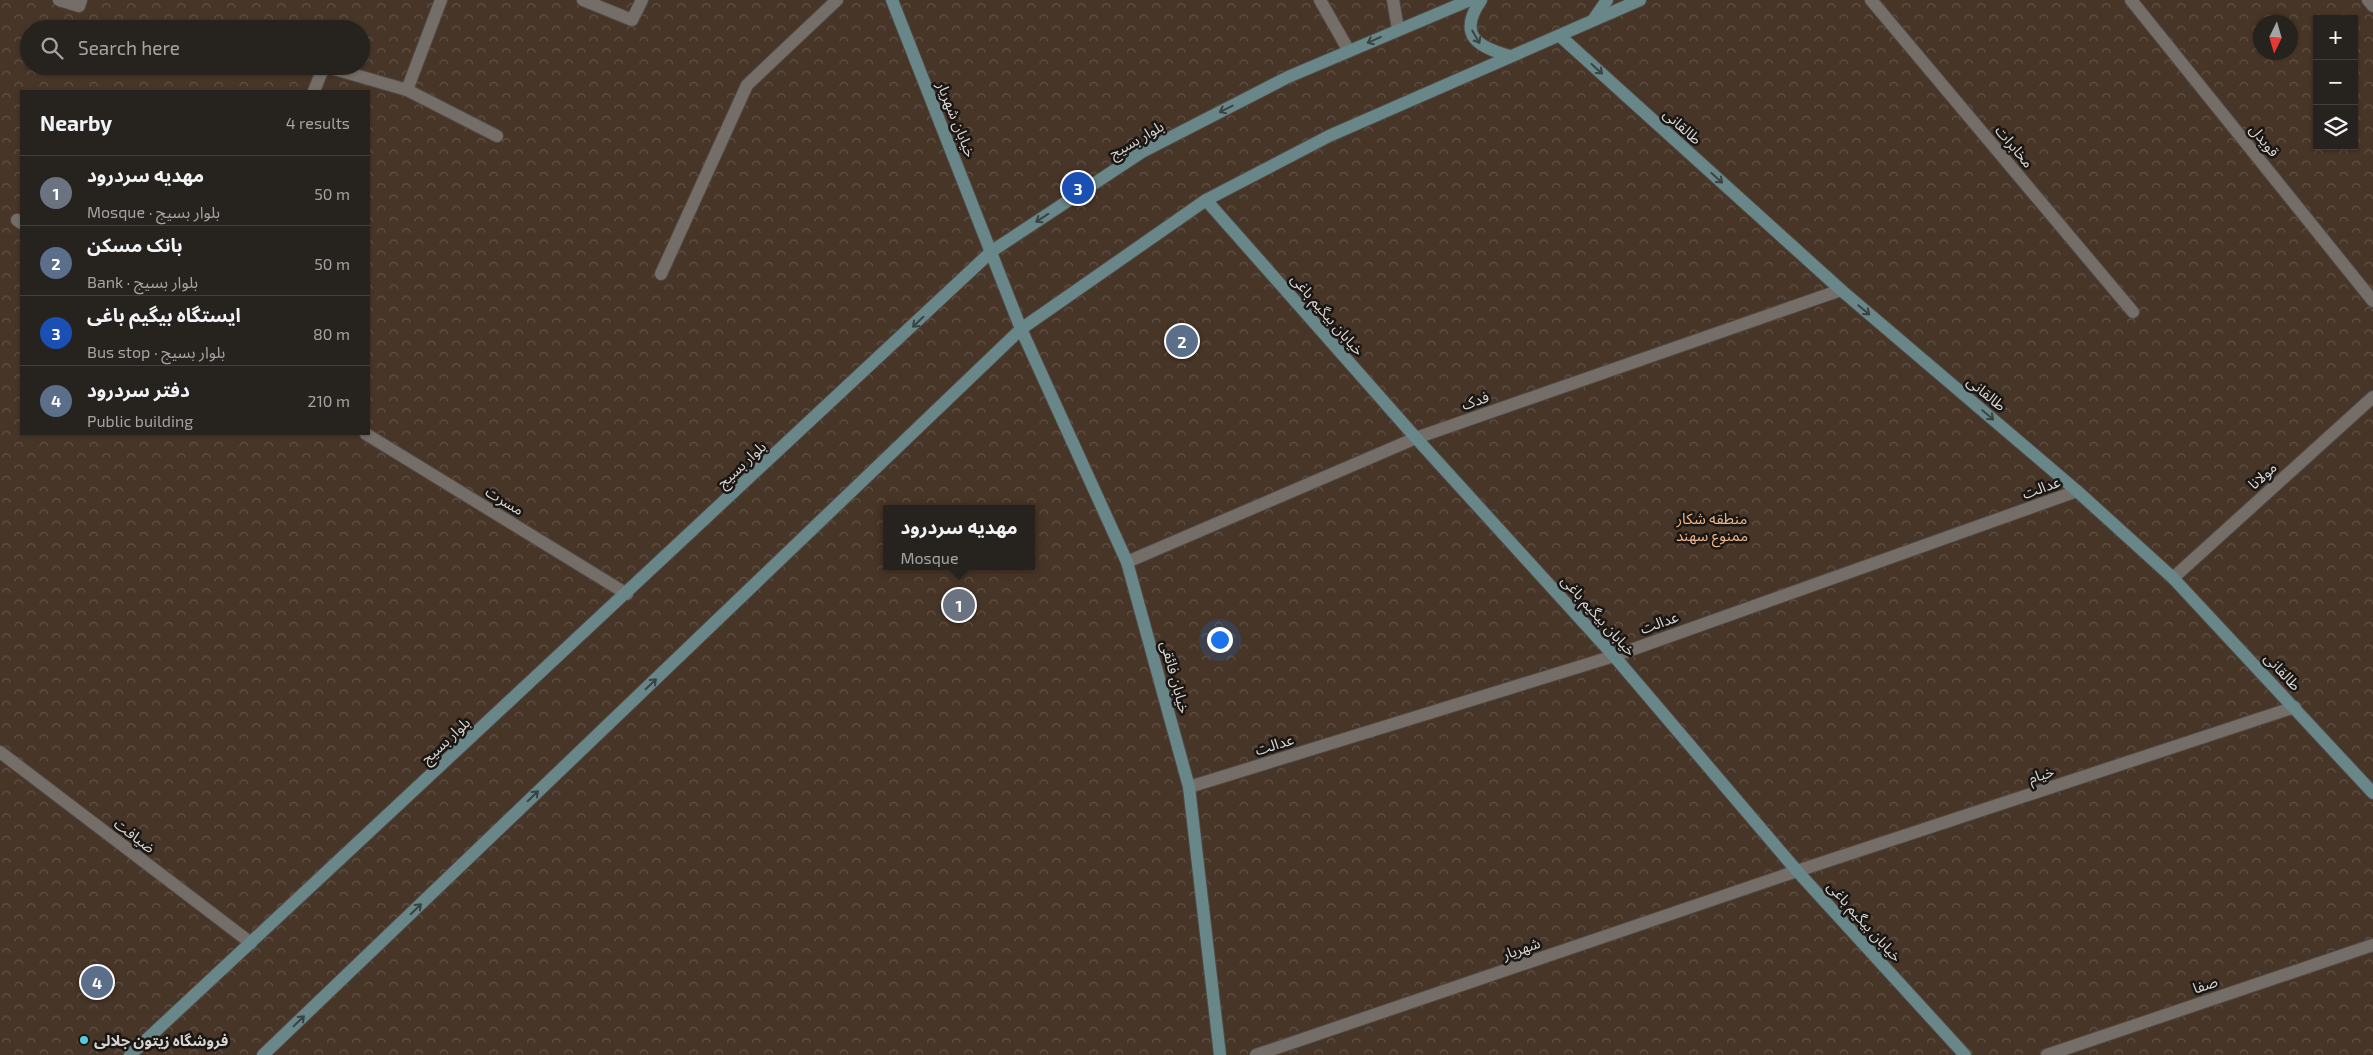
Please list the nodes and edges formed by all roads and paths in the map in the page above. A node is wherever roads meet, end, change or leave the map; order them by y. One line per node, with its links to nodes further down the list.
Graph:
1 (59, 0): 2 (street)
2 (81, 0)
3 (441, 0): 26 (street)
4 (583, 0): 5 (street)
5 (642, 0)
6 (837, 0): 30 (street)
7 (892, 0): 29 (main road, خیابان شهریار)
8 (1320, 0): 21 (street)
9 (1393, 0): 19 (street)
10 (1470, 0): 19 (main road, بلوار بسیج)
11 (1481, 0): 22 (main road, one-way to 22)
12 (1607, 0): 18 (main road)
13 (1640, 0): 18 (main road)
14 (1871, 0): 33 (street, مخابرات)
15 (2131, 0): 32 (street, قویدل)
16 (2368, 0): 17 (street)
17 (2373, 6)
18 (1592, 21): 20 (main road)
19 (1398, 29): 21 (main road, بلوار بسیج, one-way to 21)
20 (1560, 36): 22 (main road); 31 (main road, طالقانی, one-way to 31)
21 (1349, 51): 29 (main road, بلوار بسیج, one-way to 29)
22 (1510, 56): 28 (main road)
23 (320, 75): 25 (street)
24 (355, 75): 26 (street)
25 (314, 90)
26 (407, 90): 27 (street)
27 (497, 136)
28 (1206, 200): 34 (main road); 37 (main road, خیابان بیگیم باغی)
29 (992, 251): 34 (main road, خیابان شهریار); 41 (main road, بلوار بسیج, one-way to 41)
30 (661, 274)
31 (1841, 290): 37 (street, فدک); 38 (main road, طالقانی, one-way to 38)
32 (2373, 301)
33 (2133, 312)
34 (1022, 329): 39 (main road, خیابان فائقی); 51 (main road, one-way to 34)
35 (2373, 397): 40 (street, مولانا)
36 (368, 435): 41 (street, مسرت)
37 (1416, 438): 39 (street, فدک); 42 (main road, خیابان بیگیم باغی)
38 (2077, 491): 40 (main road, طالقانی); 42 (street, عدالت)
39 (1127, 562): 45 (main road, خیابان فائقی)
40 (2173, 578): 43 (main road, طالقانی)
41 (626, 594): 48 (main road, بلوار بسیج)
42 (1614, 656): 45 (street, عدالت); 47 (main road, خیابان بیگیم باغی)
43 (2295, 707): 46 (main road, طالقانی); 47 (street, خیام)
44 (0, 752): 48 (street, ضیافت)
45 (1190, 787): 52 (main road, خیابان فائقی)
46 (2373, 793)
47 (1797, 871): 53 (street, شهریار); 54 (main road, خیابان بیگیم باغی)
48 (251, 943): 50 (main road, بلوار بسیج)
49 (2373, 945): 55 (street, صفا)
50 (130, 1055)
51 (263, 1055)
52 (1220, 1055)
53 (1256, 1055)
54 (1965, 1055)
55 (2046, 1055)

